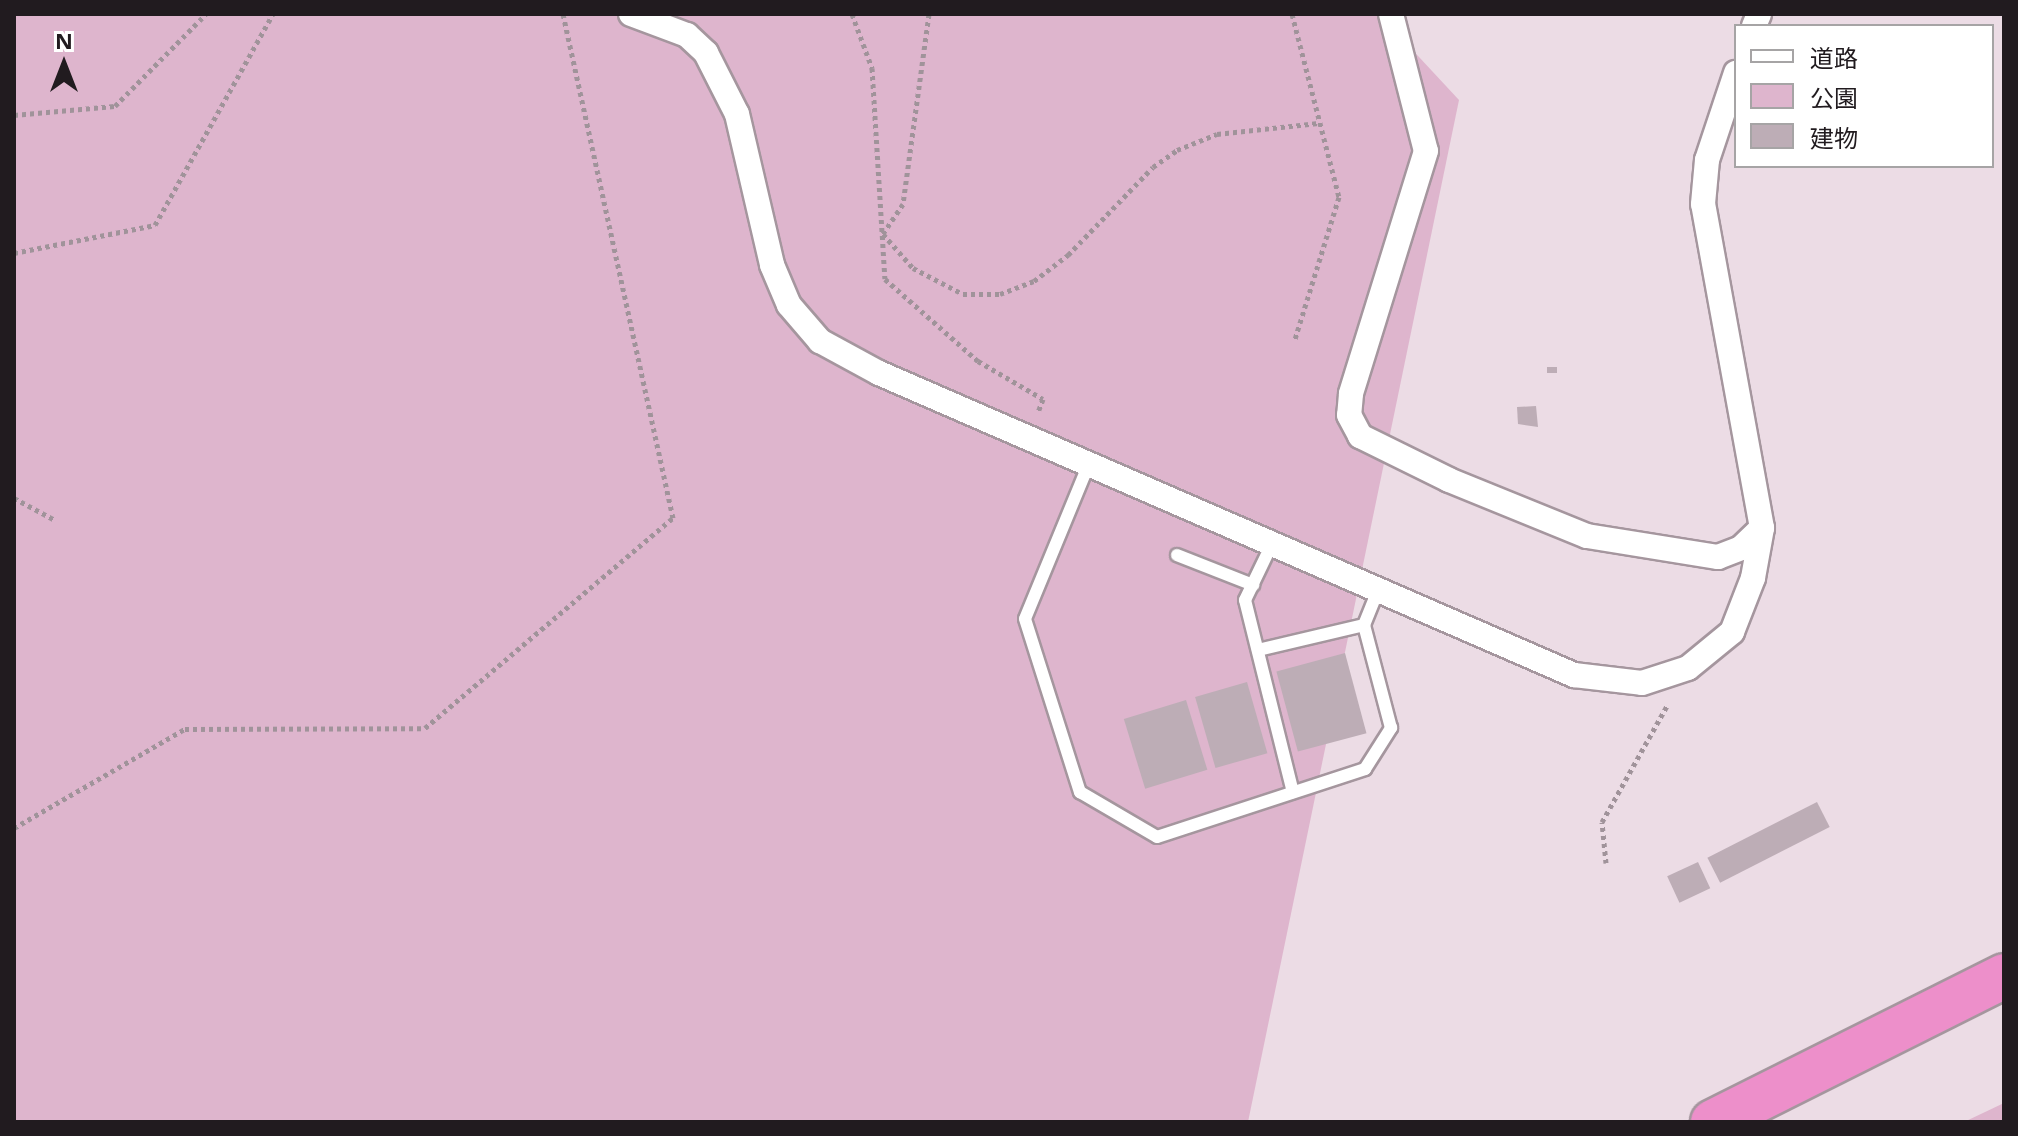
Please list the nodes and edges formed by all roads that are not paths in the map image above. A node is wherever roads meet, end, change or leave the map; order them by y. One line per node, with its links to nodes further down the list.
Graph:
1 (631, 14): 4 (street)
2 (1391, 14): 5 (street)
3 (1734, 79): 5 (street)
4 (1088, 466): 6 (street); 12 (lane)
5 (1762, 528): 9 (street)
6 (1271, 546): 8 (lane); 9 (street)
7 (1177, 555): 8 (lane)
8 (1253, 585): 11 (lane)
9 (1377, 593): 10 (lane)
10 (1364, 625): 11 (lane); 12 (lane)
11 (1258, 650): 12 (lane)
12 (1293, 792)
13 (2004, 976): 14 (highway)
14 (1713, 1122)

